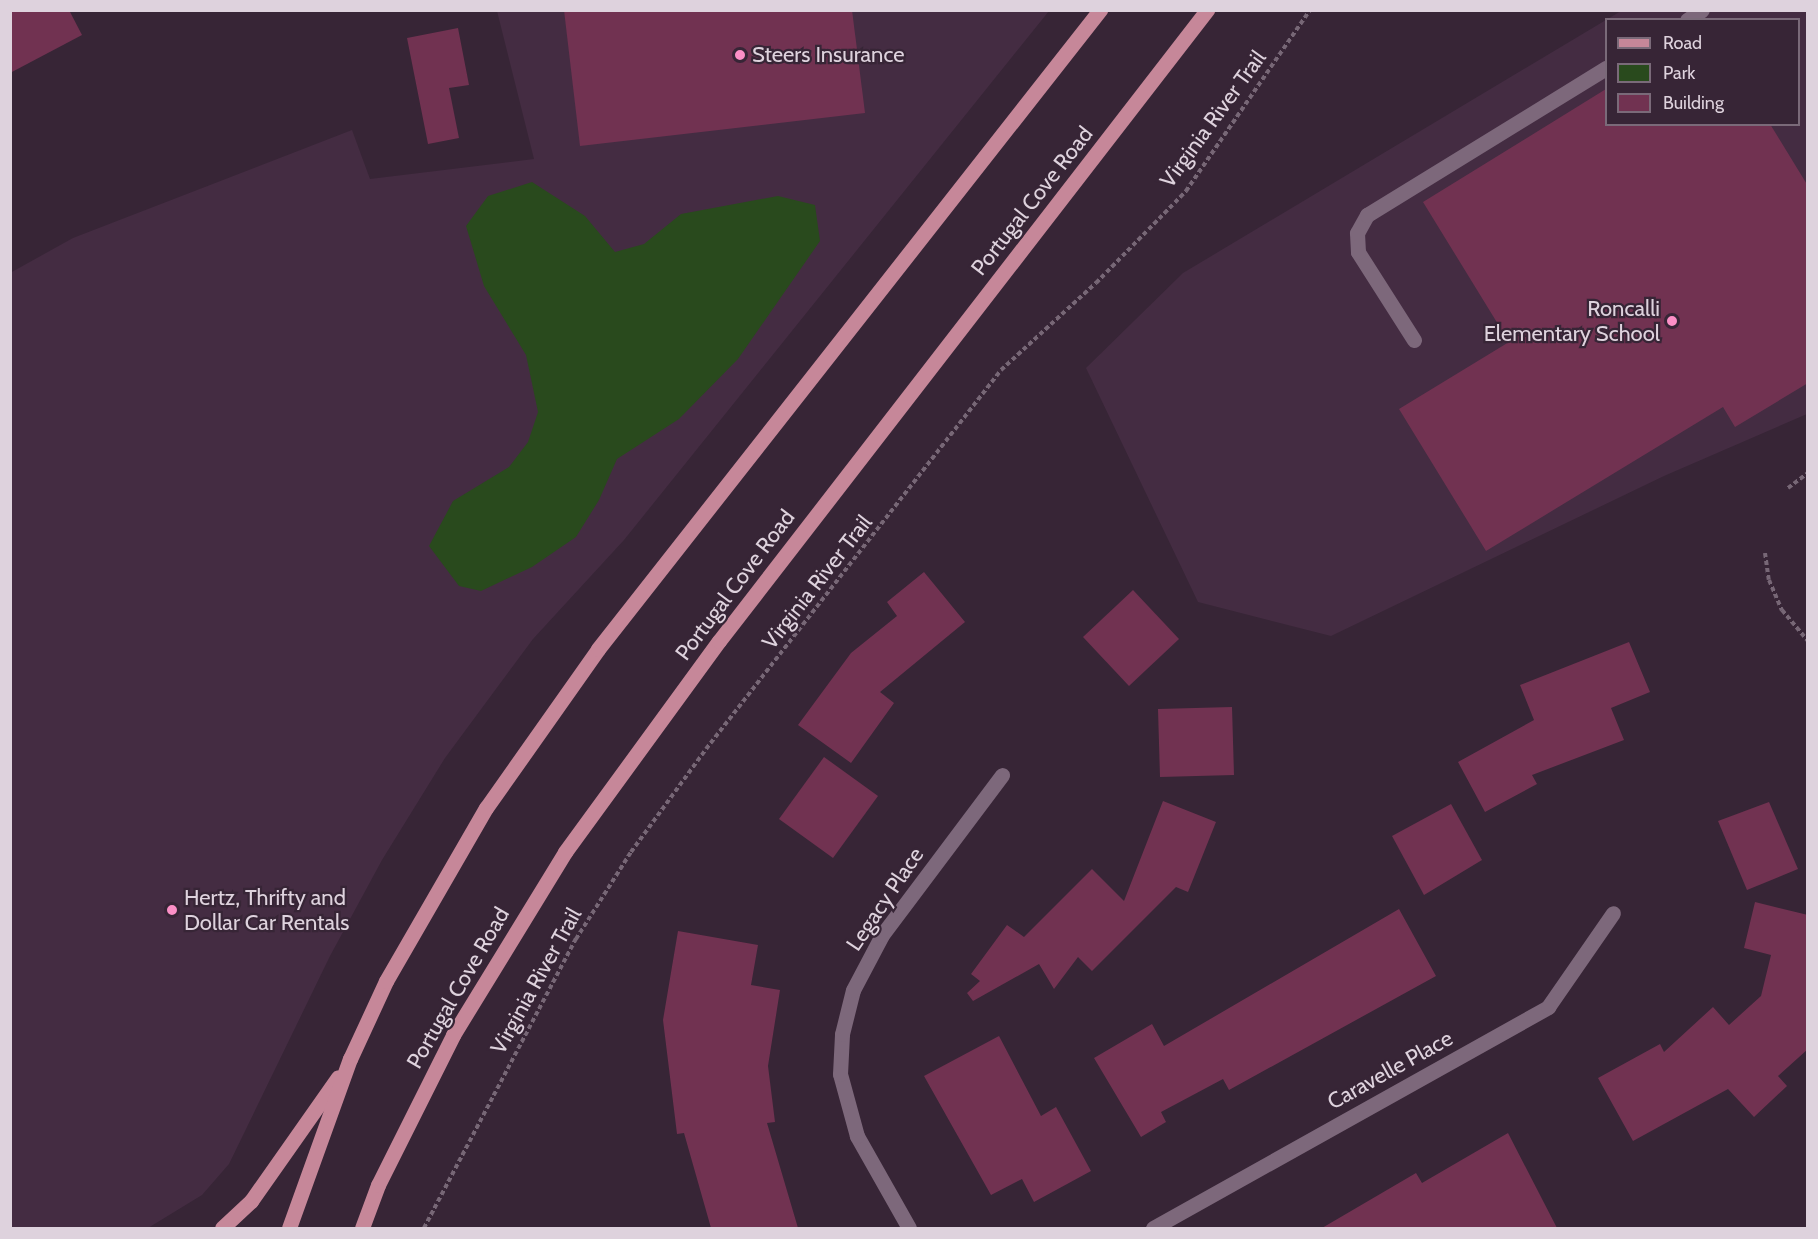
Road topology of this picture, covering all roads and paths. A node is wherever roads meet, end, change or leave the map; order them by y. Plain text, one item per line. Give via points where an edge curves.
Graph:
1 (1101, 10) edge
2 (1207, 10) edge
3 (1310, 10) edge
4 (1605, 69) edge
5 (1414, 340) dead end
6 (1808, 472) edge
7 (1788, 488) dead end
8 (1765, 553) dead end
9 (1808, 632) edge
10 (1802, 636) junction
11 (1808, 641) edge
12 (1002, 775) dead end
13 (1613, 913) dead end
14 (350, 1059) junction
15 (378, 1185) junction
16 (222, 1228) edge
17 (289, 1228) edge
18 (362, 1228) edge
19 (373, 1228) edge
20 (424, 1228) edge
21 (909, 1228) edge
22 (1154, 1228) edge

1 - 14 main road via 541,727 486,808 386,981
2 - 15 main road, Portugal Cove Road via 719,641 565,852 453,1035
3 - 20 path, Virginia River Trail via 1186,191 1096,283 1001,370 699,758 631,852 576,939
4 - 5 street via 1367,215 1357,233 1358,252
6 - 7 path
8 - 10 path via 1769,580 1782,610
9 - 10 path
10 - 11 path
12 - 21 street, Legacy Place via 882,935 853,990 842,1034 840,1074 857,1136
13 - 22 street, Caravelle Place via 1548,1007
14 - 16 main road via 251,1201
14 - 17 main road
15 - 18 main road, Portugal Cove Road
15 - 19 main road

